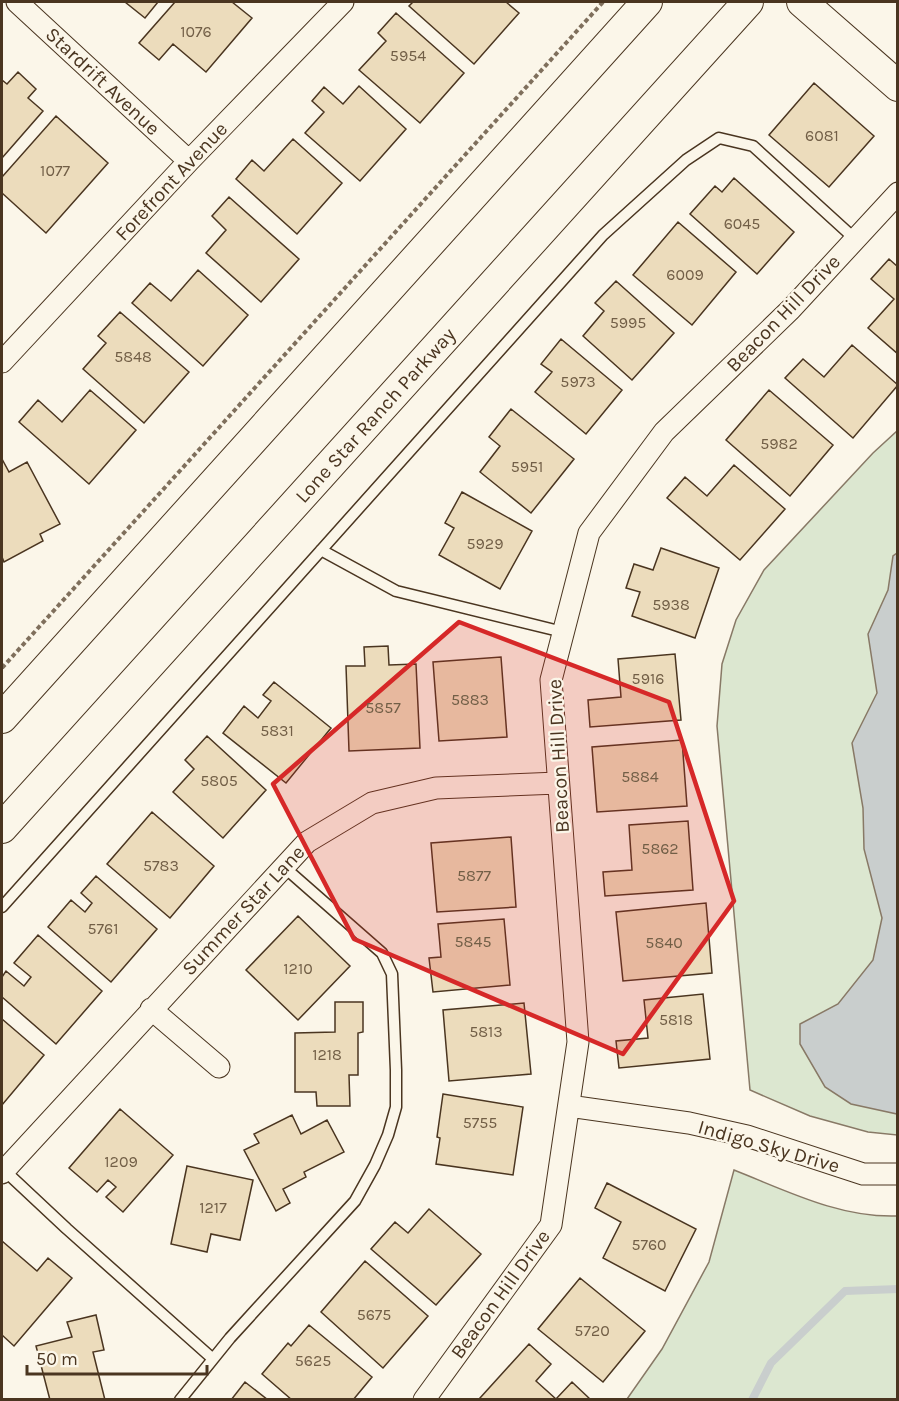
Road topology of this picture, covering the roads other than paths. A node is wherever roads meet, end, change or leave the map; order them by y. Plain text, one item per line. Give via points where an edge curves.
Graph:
1 (17, 2) edge
2 (343, 2) edge
3 (647, 2) edge
4 (748, 2) edge
5 (802, 2) edge
6 (897, 86) edge
7 (189, 161) junction
8 (897, 193) edge
9 (855, 239) junction
10 (2, 362) edge
11 (321, 550) junction
12 (563, 632) junction
13 (2, 718) edge
14 (558, 783) junction
15 (2, 828) edge
16 (284, 867) junction
17 (2, 907) edge
18 (151, 1009) junction
19 (219, 1067) dead end
20 (569, 1106) junction
21 (3, 1172) edge
22 (897, 1174) edge
23 (213, 1359) junction
24 (180, 1400) edge
25 (424, 1400) edge

1 - 7 street, Stardrift Avenue
2 - 7 street, Forefront Avenue
3 - 13 main road
4 - 15 main road, Lone Star Ranch Parkway
5 - 6 main road
7 - 10 street, Forefront Avenue
8 - 9 street, Beacon Hill Drive
9 - 11 lane via 753,146 719,138 686,160 603,235
9 - 12 street, Beacon Hill Drive via 792,309 664,432 589,533
11 - 12 lane via 396,591
11 - 17 lane
12 - 14 street, Beacon Hill Drive via 551,680
14 - 16 street, Summer Star Lane via 436,788 372,803 307,842
14 - 20 street, Beacon Hill Drive via 578,1042
16 - 18 street, Summer Star Lane
16 - 23 lane via 382,952 392,974 396,1107 375,1165 355,1201
18 - 19 street
18 - 21 street, Summer Star Lane
20 - 22 street, Indigo Sky Drive via 689,1123 747,1136 863,1174
20 - 25 street, Beacon Hill Drive via 551,1225
21 - 23 lane
23 - 24 lane

